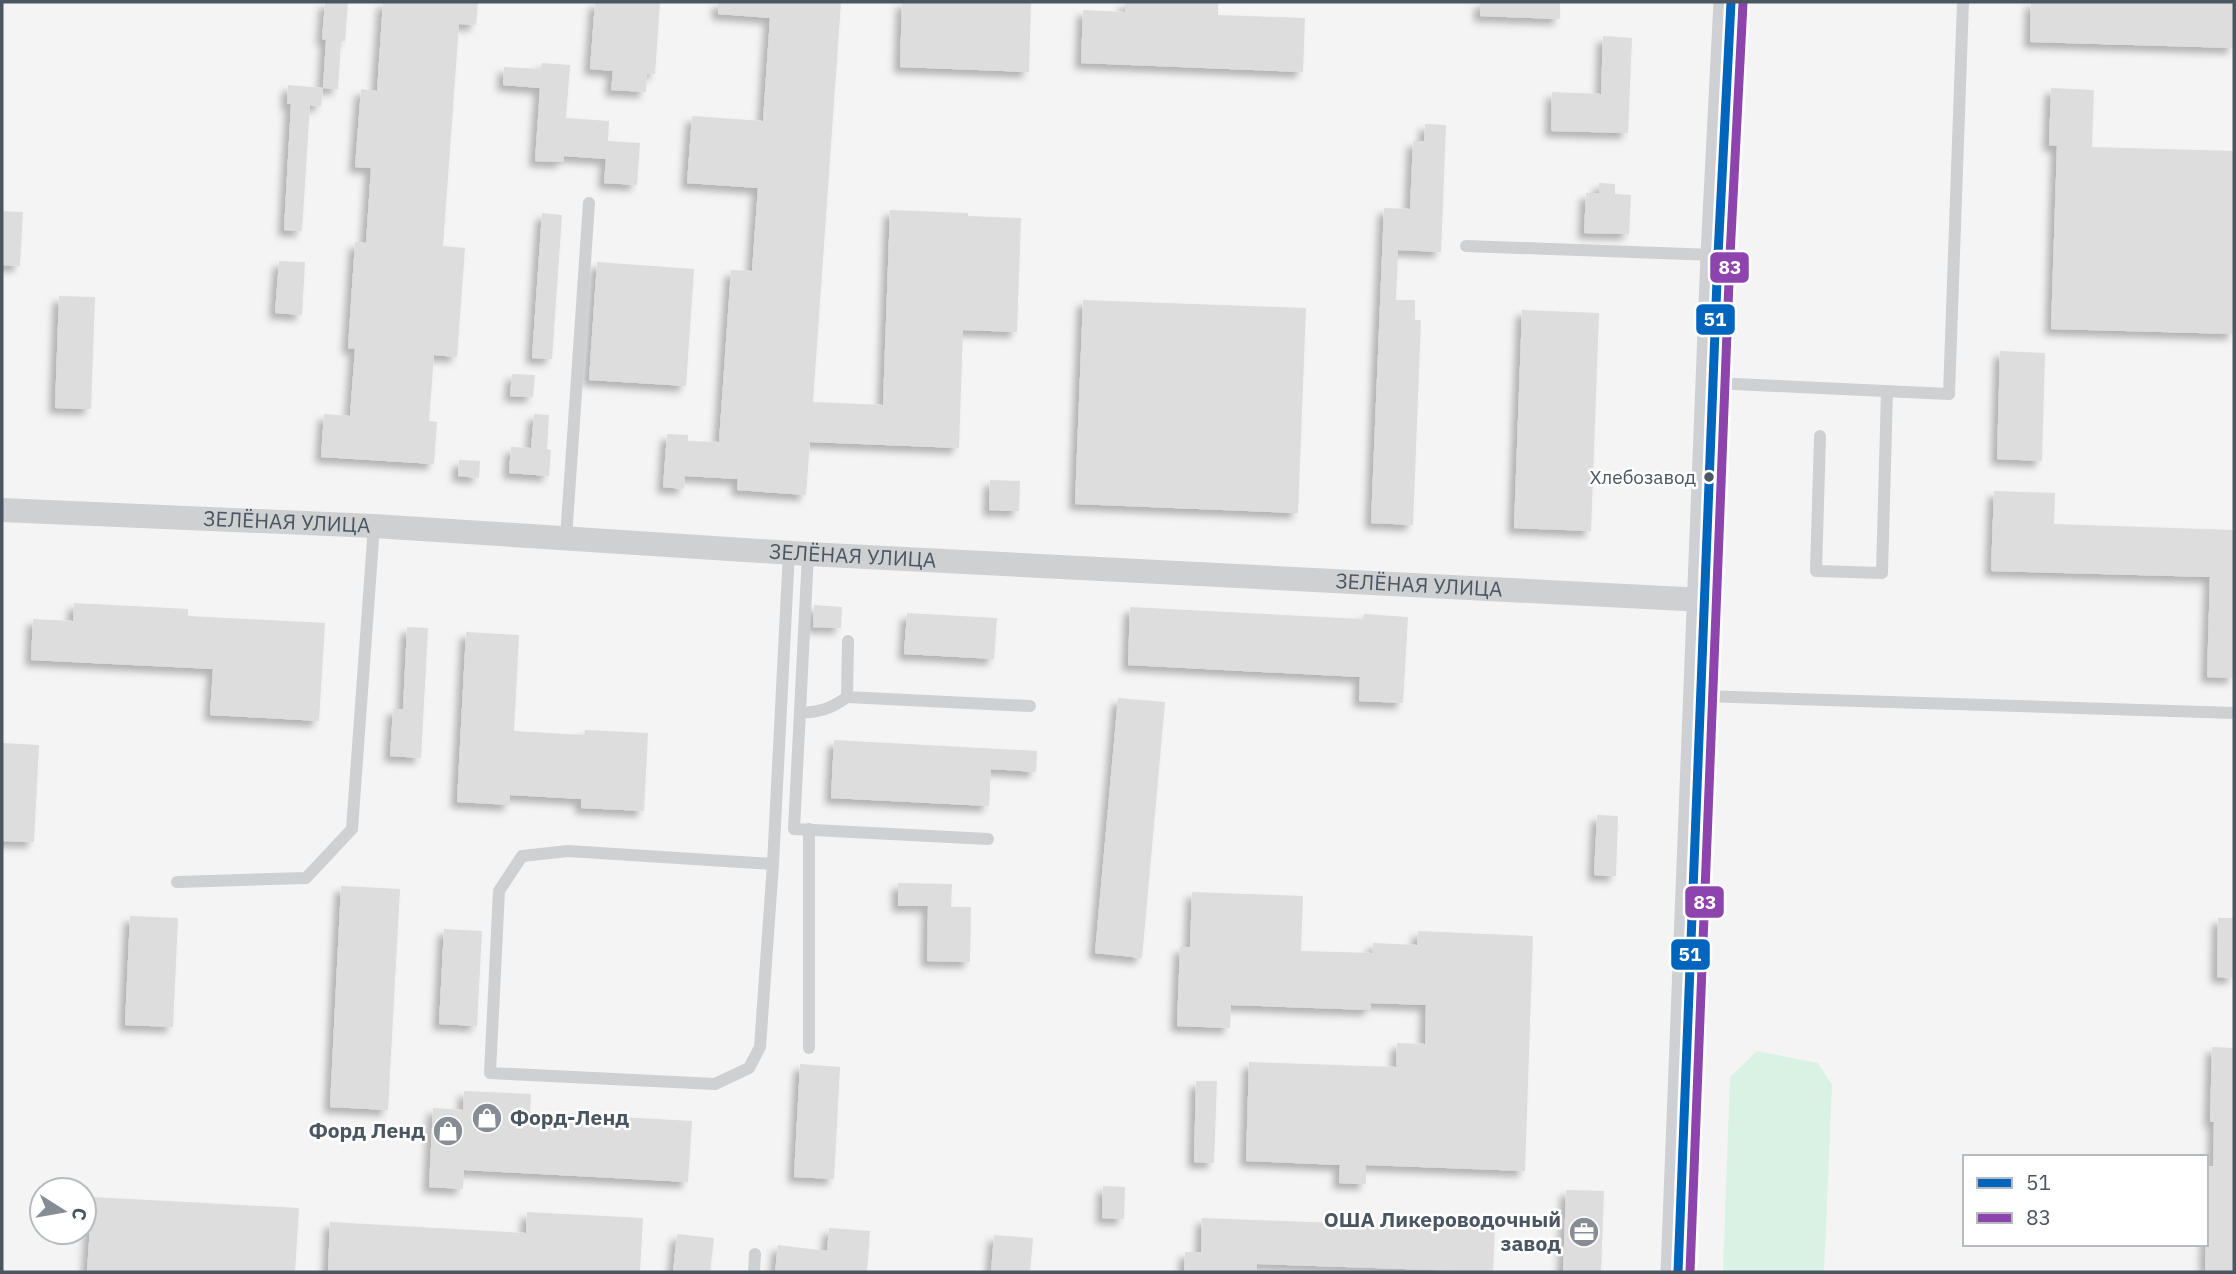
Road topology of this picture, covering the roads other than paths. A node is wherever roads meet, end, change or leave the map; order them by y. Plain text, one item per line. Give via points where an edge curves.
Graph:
1 (1731, 2) edge
2 (1963, 2) edge
3 (589, 203) dead end
4 (1466, 246) dead end
5 (1718, 255) junction
6 (1713, 383) junction
7 (1887, 391) junction
8 (1820, 436) dead end
9 (2, 510) edge
10 (374, 526) junction
11 (566, 538) junction
12 (798, 553) junction
13 (1704, 600) junction
14 (848, 642) dead end
15 (1700, 696) junction
16 (847, 697) junction
17 (1030, 706) dead end
18 (800, 713) junction
19 (2234, 713) edge
20 (809, 829) junction
21 (988, 839) dead end
22 (773, 864) junction
23 (177, 882) dead end
24 (809, 1048) dead end
25 (755, 1254) dead end
26 (754, 1272) edge
27 (1678, 1272) edge

1 - 5 main road
2 - 7 lane via 1949,394
3 - 11 lane
4 - 5 lane
5 - 6 main road
6 - 7 lane
6 - 13 main road
7 - 8 lane via 1882,573 1816,571
9 - 10 street, ЗЕЛЁНАЯ УЛИЦА
10 - 11 street, ЗЕЛЁНАЯ УЛИЦА
10 - 23 lane via 352,829 306,878
11 - 12 street, ЗЕЛЁНАЯ УЛИЦА
12 - 13 street, ЗЕЛЁНАЯ УЛИЦА
12 - 18 lane
12 - 22 lane
13 - 15 main road
14 - 16 lane
15 - 19 lane
15 - 27 main road
16 - 17 lane
16 - 18 lane via 819,712
18 - 20 lane via 794,829
20 - 21 lane
20 - 24 lane
22 - 22 lane via 568,850 522,856 499,891 490,1073 715,1084 749,1068 760,1047
25 - 26 lane

